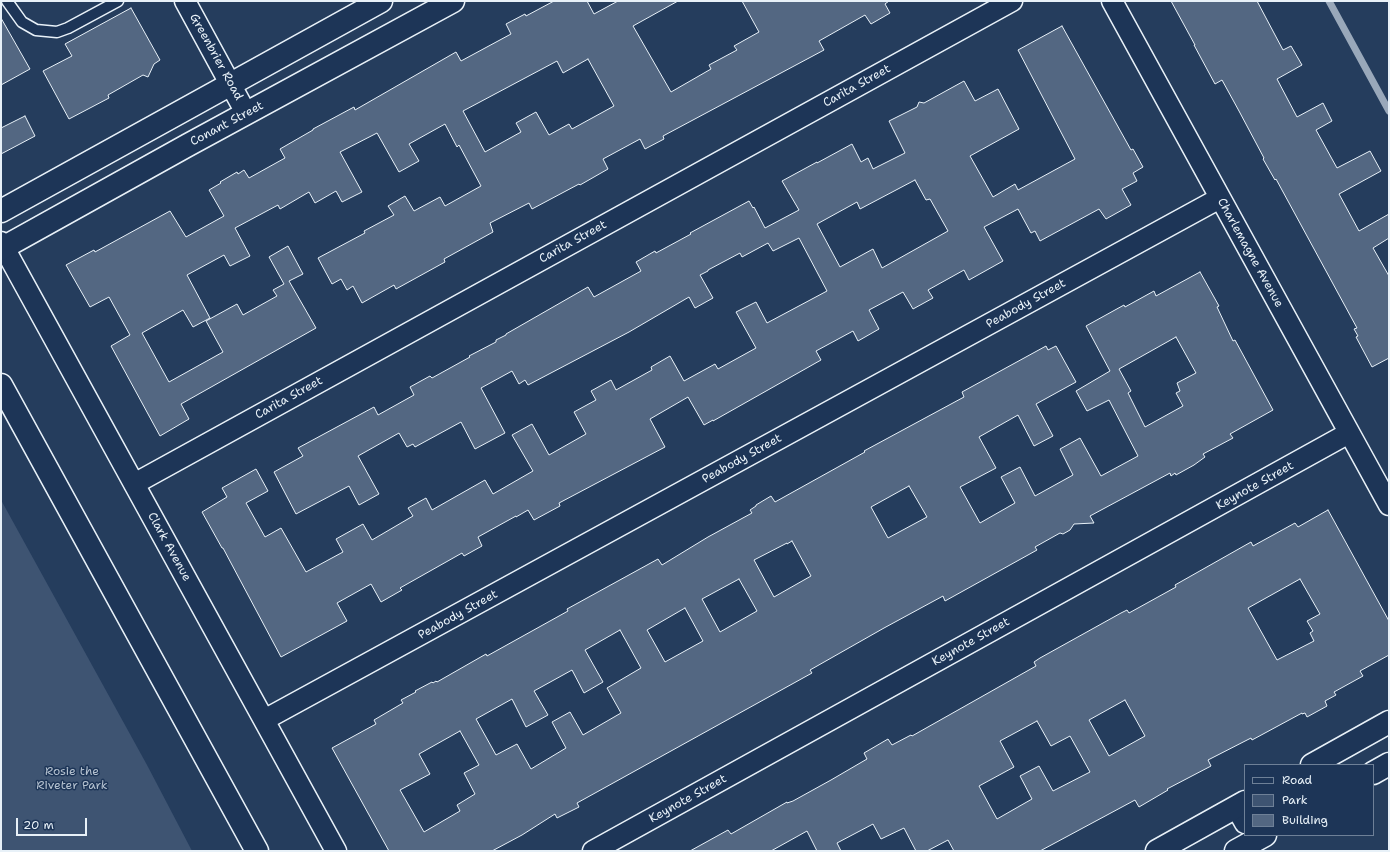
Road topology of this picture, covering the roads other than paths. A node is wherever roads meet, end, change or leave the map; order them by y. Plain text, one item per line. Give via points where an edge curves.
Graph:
1 (7, 1) edge
2 (118, 1) edge
3 (185, 1) edge
4 (381, 1) edge
5 (453, 1) edge
6 (1012, 1) edge
7 (1112, 1) edge
8 (230, 84) junction
9 (246, 114) junction
10 (1220, 198) junction
11 (1, 211) edge
12 (2, 246) edge
13 (1, 385) edge
14 (1349, 434) junction
15 (134, 484) junction
16 (1389, 505) edge
17 (264, 720) junction
18 (1389, 722) edge
19 (1314, 764) edge
20 (1389, 764) edge
21 (1374, 772) edge
22 (1244, 830) edge
23 (1246, 836) edge
24 (257, 851) edge
25 (336, 851) edge
26 (594, 851) edge
27 (1157, 851) edge
28 (1236, 851) edge

1 - 2 lane via 22,22 36,30 56,32
3 - 8 street, Greenbrier Road
4 - 8 street
5 - 9 street, Conant Street
6 - 15 street, Carita Street
7 - 10 street, Charlemagne Avenue
8 - 9 street, Greenbrier Road
8 - 11 street
9 - 12 street, Conant Street
10 - 14 street, Charlemagne Avenue
10 - 17 street, Peabody Street
12 - 15 street, Clark Avenue
13 - 24 street
14 - 16 street, Charlemagne Avenue
14 - 26 street, Keynote Street
15 - 17 street, Clark Avenue
17 - 25 street, Clark Avenue
18 - 19 street
20 - 21 street
22 - 27 street
23 - 28 street

